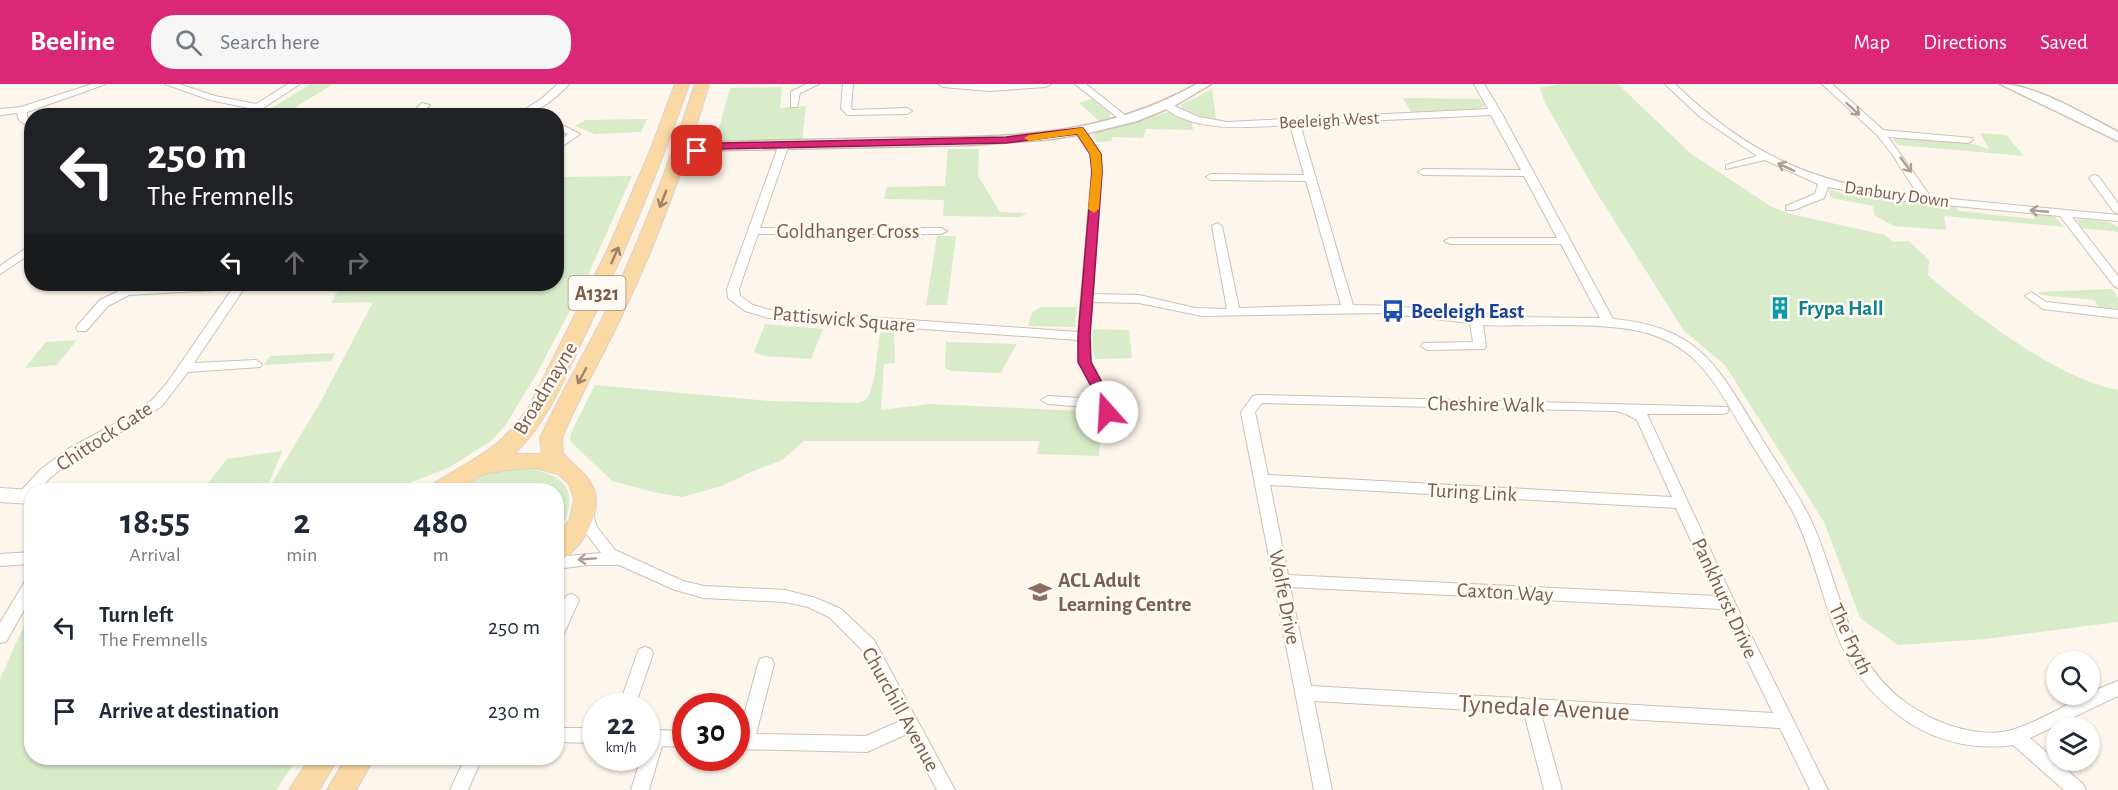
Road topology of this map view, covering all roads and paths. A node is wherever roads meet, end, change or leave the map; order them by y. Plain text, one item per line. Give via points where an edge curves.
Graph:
1 (101, 84) edge
2 (295, 84) edge
3 (564, 84) edge
4 (681, 84) edge
5 (702, 84) edge
6 (814, 84) edge
7 (848, 84) edge
8 (943, 84) edge
9 (1046, 84) edge
10 (1080, 84) edge
11 (1205, 84) edge
12 (1479, 84) edge
13 (1670, 84) edge
14 (1827, 84) edge
15 (2006, 84) edge
16 (178, 85) edge
17 (425, 105) dead end
18 (794, 105) dead end
19 (1167, 106) junction
20 (258, 107) joint
21 (28, 108) edge
22 (421, 108) edge
23 (536, 108) edge
24 (22, 110) joint
25 (907, 111) dead end
26 (0, 112) edge
27 (1496, 112) junction
28 (692, 117) junction
29 (24, 120) edge
30 (1126, 120) junction
31 (1294, 122) junction
32 (564, 129) edge
33 (1080, 130) junction
34 (1880, 133) junction
35 (2118, 137) edge
36 (1968, 140) dead end
37 (564, 142) edge
38 (784, 144) junction
39 (722, 146) junction
40 (1766, 157) junction
41 (1730, 167) dead end
42 (1422, 172) dead end
43 (673, 173) junction
44 (1529, 173) junction
45 (1211, 177) dead end
46 (1311, 178) junction
47 (2094, 178) dead end
48 (1824, 182) junction
49 (1927, 200) junction
50 (1790, 208) dead end
51 (2118, 210) edge
52 (2063, 213) junction
53 (2118, 218) edge
54 (1217, 226) dead end
55 (754, 231) junction
56 (941, 231) dead end
57 (1450, 241) dead end
58 (1564, 241) junction
59 (24, 253) edge
60 (0, 271) edge
61 (2118, 284) edge
62 (141, 291) edge
63 (235, 291) edge
64 (2031, 296) dead end
65 (1088, 298) junction
66 (1348, 309) junction
67 (1233, 311) junction
68 (2118, 314) edge
69 (1476, 320) junction
70 (1608, 323) junction
71 (82, 328) dead end
72 (1084, 336) junction
73 (1427, 346) dead end
74 (256, 364) dead end
75 (184, 368) junction
76 (1048, 400) dead end
77 (1255, 407) joint
78 (1630, 410) junction
79 (1722, 410) dead end
80 (564, 468) junction
81 (464, 476) junction
82 (1263, 480) junction
83 (38, 483) edge
84 (449, 483) edge
85 (452, 483) edge
86 (0, 495) edge
87 (24, 496) edge
88 (1680, 503) junction
89 (585, 504) junction
90 (564, 545) edge
91 (24, 558) edge
92 (618, 559) junction
93 (0, 560) edge
94 (564, 562) edge
95 (1282, 581) junction
96 (24, 596) edge
97 (571, 600) dead end
98 (1727, 603) junction
99 (564, 615) edge
100 (0, 636) edge
101 (645, 654) dead end
102 (765, 664) dead end
103 (2118, 688) edge
104 (632, 693) edge
105 (1303, 693) junction
106 (1531, 707) junction
107 (750, 712) edge
108 (1784, 721) junction
109 (910, 724) junction
110 (564, 735) edge
111 (582, 736) edge
112 (2016, 737) junction
113 (750, 741) edge
114 (320, 765) edge
115 (357, 765) edge
116 (470, 765) edge
117 (644, 771) edge
118 (303, 790) edge
119 (341, 790) edge
120 (459, 790) edge
121 (640, 790) edge
122 (946, 790) edge
123 (1323, 790) edge
124 (1553, 790) edge
125 (1820, 790) edge
126 (2077, 790) edge

1 - 21 street
2 - 20 street
3 - 23 street
81 -> 4 main road, Broadmayne / A1321 via 498,455 518,436 552,381 629,224
5 - 28 main road, Broadmayne / A1321
6 - 18 street via 796,92
7 - 25 street via 846,108 850,113
8 - 9 street via 989,88
10 - 30 street
11 - 19 street
12 - 27 street
13 - 40 street, Danbury Down via 1702,113
14 -> 34 street
15 - 35 street
16 - 20 street via 213,98
17 - 22 street
19 - 30 street
19 - 31 street, Beeleigh West via 1196,119 1227,125
24 - 26 street
24 - 29 street
27 - 31 street, Beeleigh West
27 - 44 street
28 - 39 street via 692,135 696,139
28 - 43 main road, Broadmayne / A1321
30 - 33 street
31 - 46 street
32 - 37 street via 575,134
33 - 38 street via 1006,140
33 - 65 street via 1096,154 1097,164
34 - 36 street
34 -> 49 street
38 - 39 street
38 - 55 street, Pattiswick Square
39 - 43 street via 690,155
40 - 41 street
48 -> 40 street, Danbury Down
42 - 44 street
43 -> 80 main road, Broadmayne / A1321 via 615,311 551,438 551,452
44 - 58 street
45 - 46 street
46 - 66 street
47 - 51 street
48 - 49 street, Danbury Down via 1866,193
48 - 50 street via 1820,196
52 -> 49 street, Danbury Down
52 - 53 street, Danbury Down
52 - 61 street
54 - 67 street
55 - 56 street, Goldhanger Cross
55 - 72 street, Pattiswick Square via 732,294 743,306 760,312
57 - 58 street
58 - 70 street
59 - 60 street
62 - 71 street via 127,292 104,303
63 - 75 street, Chittock Gate
64 - 68 street via 2043,305
65 - 67 street via 1131,298 1190,311
65 - 72 street
66 - 67 street
66 - 69 street via 1386,309
69 - 70 street
69 - 73 street via 1479,346
70 - 112 street, The Fryth via 1662,335 1695,351 1716,375 1786,485 1808,529 1848,643 1870,681 1897,706 1931,727 1968,739
72 - 76 street via 1084,362 1107,408
74 - 75 street
75 - 83 street, Chittock Gate via 157,403 72,452
77 - 78 street, Cheshire Walk via 1258,399
77 - 82 street, Wolfe Drive via 1248,412
78 - 79 street, Cheshire Walk
78 - 88 street, Pankhurst Drive via 1642,417
80 - 81 main road, Broadmayne / A1321 via 546,461 524,460 497,464
80 - 89 main road, Broadmayne / A1321 via 576,477
81 - 84 main road
81 - 85 main road, Broadmayne / A1321
82 - 88 street, Turing Link
82 - 95 street, Wolfe Drive
86 - 87 main road
88 - 98 street, Pankhurst Drive
89 - 90 main road via 574,534
89 - 92 street, Churchill Avenue via 590,529
91 - 93 street
92 -> 94 street, Churchill Avenue
92 - 109 street, Churchill Avenue via 693,590 785,596 829,609 868,645
95 - 98 street, Caxton Way
95 - 105 street, Wolfe Drive
96 - 100 street
97 - 99 street
98 - 108 street, Pankhurst Drive
101 - 104 street
102 - 107 street
103 - 112 street, The Fryth
105 - 106 street, Tynedale Avenue
105 - 123 street, Wolfe Drive
106 - 108 street, Tynedale Avenue
106 - 124 street
108 - 125 street, Pankhurst Drive
109 - 113 street via 867,744
109 - 122 street, Churchill Avenue
110 - 111 street
112 - 126 street
114 - 118 main road
115 - 119 main road
116 - 120 street
117 - 121 street

